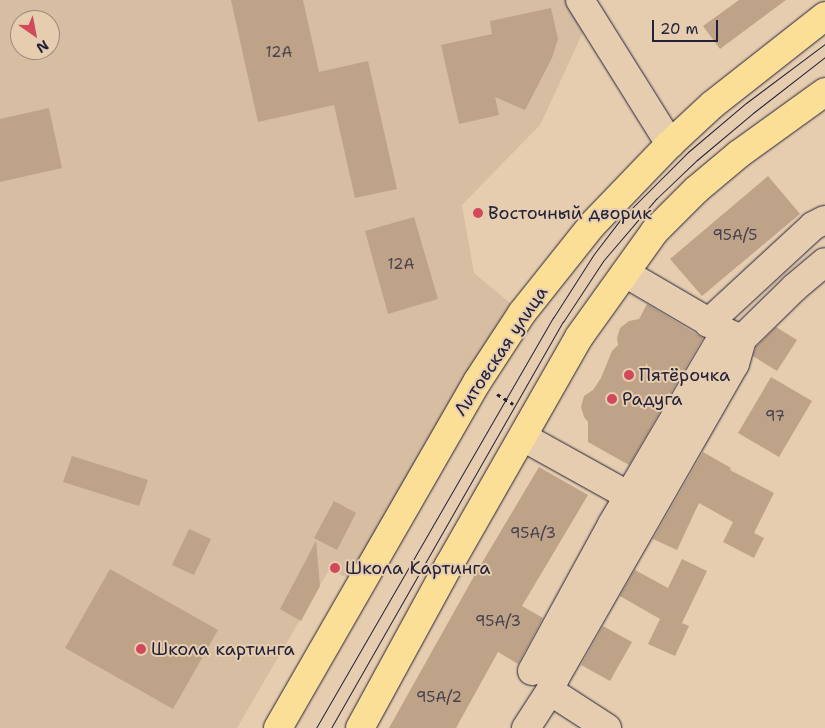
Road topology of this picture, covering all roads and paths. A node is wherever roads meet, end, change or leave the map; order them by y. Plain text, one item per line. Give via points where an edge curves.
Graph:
1 (580, 0) edge
2 (825, 16) edge
3 (825, 92) edge
4 (670, 144) junction
5 (825, 220) edge
6 (825, 262) edge
7 (625, 273) junction
8 (725, 331) junction
9 (477, 382) junction
10 (528, 427) junction
11 (629, 496) junction
12 (532, 671) dead end
13 (550, 690) junction
14 (278, 728) edge
15 (360, 728) edge
16 (526, 728) edge
17 (607, 728) edge

1 - 4 lane
2 - 4 main road, Литовская улица via 712,105
3 - 7 main road via 739,154 696,190 655,231
4 - 9 main road, Литовская улица via 592,225 522,314
5 - 8 lane via 813,226
6 - 8 lane via 794,288
7 - 8 lane
7 - 10 main road via 579,337
8 - 11 lane
8 - 13 lane via 736,364
9 - 10 path
9 - 14 main road, Литовская улица
10 - 11 lane
10 - 15 main road
11 - 12 lane
13 - 16 lane
13 - 17 lane

